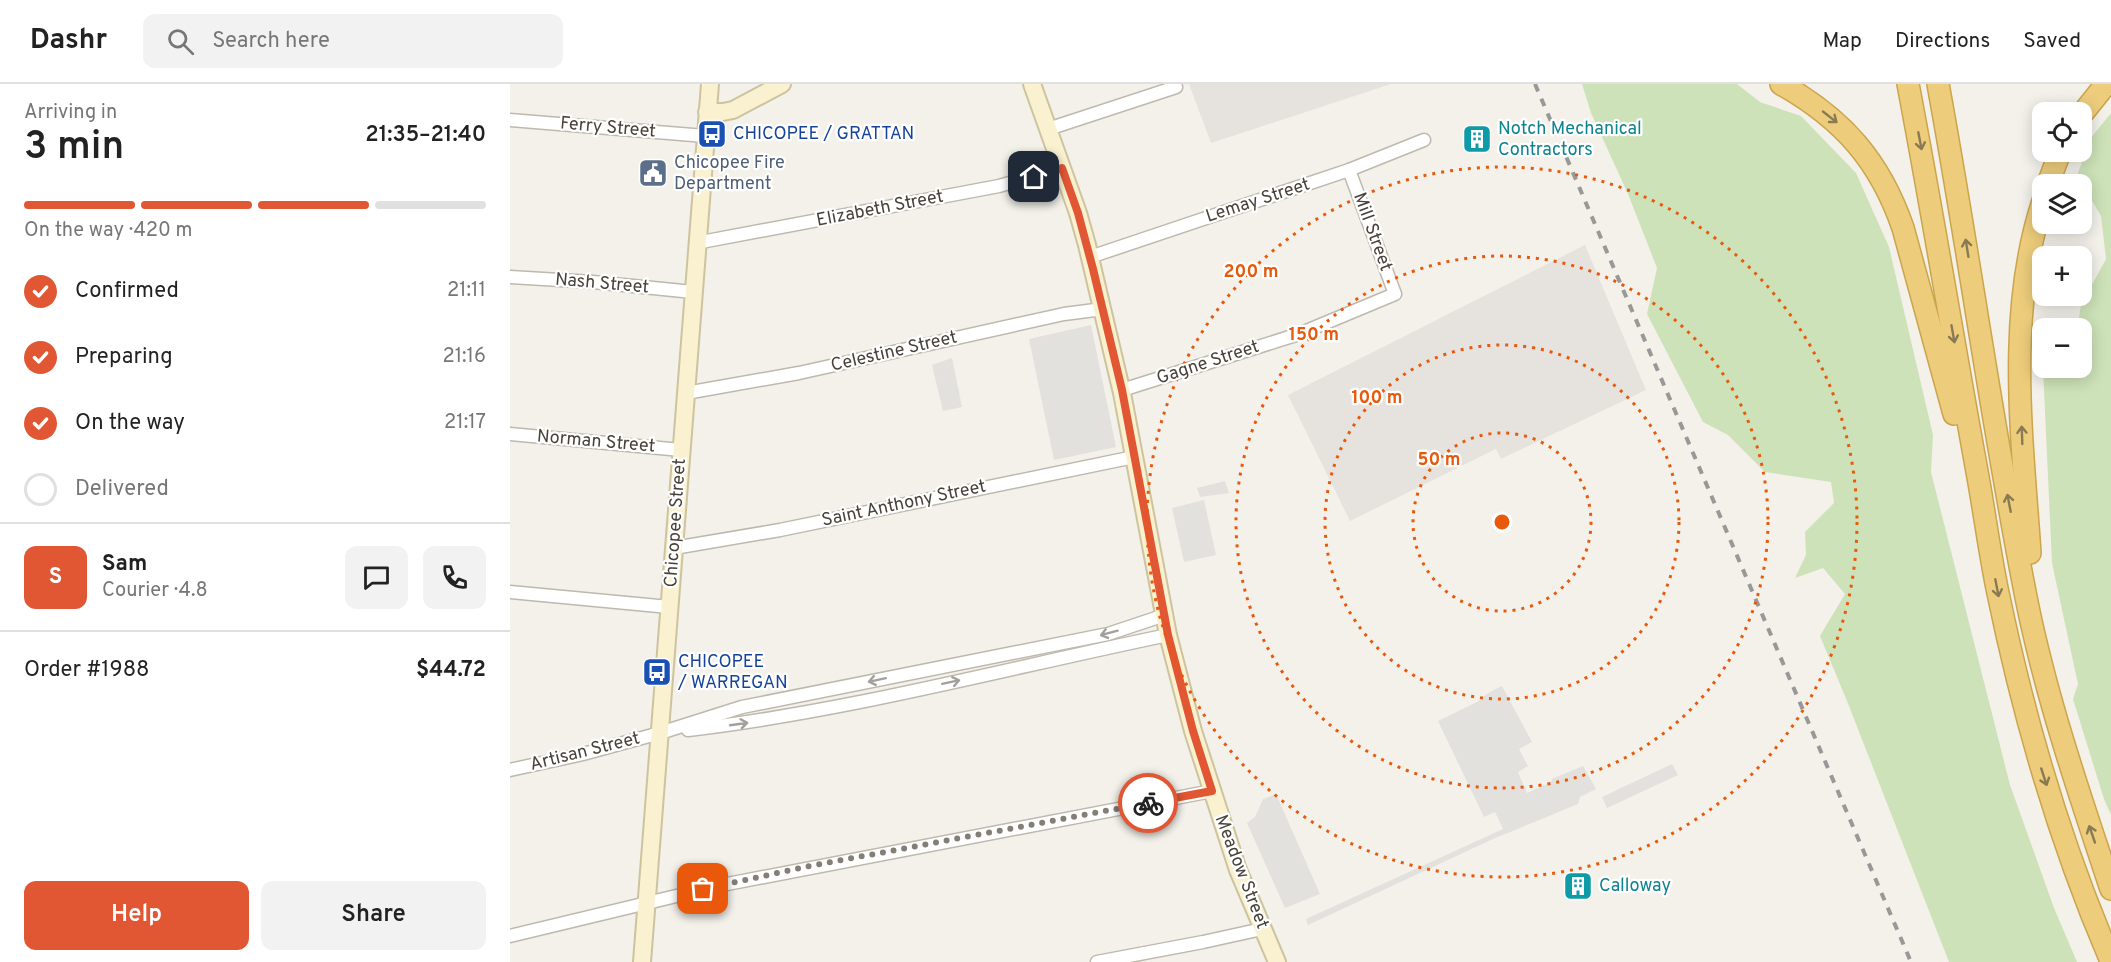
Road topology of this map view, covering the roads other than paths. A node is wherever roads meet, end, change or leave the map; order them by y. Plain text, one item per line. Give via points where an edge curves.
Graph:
1 (710, 84) edge
2 (782, 84) edge
3 (1032, 84) edge
4 (1781, 84) edge
5 (1908, 84) edge
6 (1938, 84) edge
7 (2106, 84) edge
8 (1176, 85) edge
9 (2092, 102) edge
10 (708, 112) junction
11 (510, 120) edge
12 (1048, 129) junction
13 (705, 136) junction
14 (1424, 140) dead end
15 (1062, 168) junction
16 (1349, 170) junction
17 (2033, 234) edge
18 (696, 243) junction
19 (1090, 257) junction
20 (510, 277) edge
21 (693, 292) junction
22 (1395, 294) joint
23 (1103, 309) junction
24 (1122, 390) junction
25 (686, 393) junction
26 (510, 434) edge
27 (681, 450) junction
28 (1134, 457) junction
29 (1988, 544) junction
30 (674, 548) junction
31 (510, 592) edge
32 (669, 607) junction
33 (1164, 615) junction
34 (1168, 635) junction
35 (2036, 640) junction
36 (1021, 652) junction
37 (1024, 668) junction
38 (911, 673) junction
39 (915, 690) junction
40 (794, 697) junction
41 (796, 713) junction
42 (660, 733) junction
43 (510, 770) edge
44 (1212, 791) junction
45 (2111, 889) edge
46 (648, 903) junction
47 (1262, 929) junction
48 (510, 936) edge
49 (2111, 961) edge
50 (642, 962) edge
51 (1096, 962) edge
52 (1277, 962) edge

1 - 10 main road, Chicopee Street
2 - 10 main road via 733,110
3 - 12 main road, Meadow Street
4 -> 29 highway via 1837,122 1881,178 1894,202
5 -> 29 highway
35 -> 6 highway via 1992,413
7 - 9 highway
8 - 12 street
10 - 13 main road, Chicopee Street
11 - 13 street, Ferry Street
12 - 15 main road, Meadow Street
13 - 18 main road, Chicopee Street
14 - 16 street, Lemay Street
15 - 18 street, Elizabeth Street via 999,186
15 - 19 main road, Meadow Street
16 - 19 street, Lemay Street
16 - 22 street, Mill Street
35 -> 17 highway via 2019,364 2023,296
18 - 21 main road, Chicopee Street
19 - 23 main road, Meadow Street
20 - 21 street, Nash Street
21 - 25 main road, Chicopee Street
22 - 24 street, Gagne Street via 1299,334
23 - 24 main road, Meadow Street
23 - 25 street, Celestine Street
24 - 28 main road, Meadow Street
25 - 27 main road, Chicopee Street
26 - 27 street, Norman Street
27 - 30 main road, Chicopee Street
28 - 30 street, Saint Anthony Street
28 - 33 main road, Meadow Street
29 -> 49 highway via 2034,745 2080,885
30 - 32 main road, Chicopee Street
31 - 32 street
32 - 42 main road, Chicopee Street
33 - 34 main road, Meadow Street
33 -> 36 street via 1108,634
34 - 37 street
34 - 44 main road, Meadow Street
45 -> 35 highway via 2076,786
36 - 37 street
36 - 38 street
39 -> 37 street
38 - 39 street
38 -> 40 street
39 - 41 street
40 - 41 street
40 - 42 street via 742,706
42 -> 41 street
42 - 43 street, Artisan Street
42 - 46 main road, Chicopee Street
44 - 46 street via 810,866
44 - 47 main road, Meadow Street
46 - 48 street
46 - 50 main road, Chicopee Street
47 - 51 street
47 - 52 main road, Meadow Street

